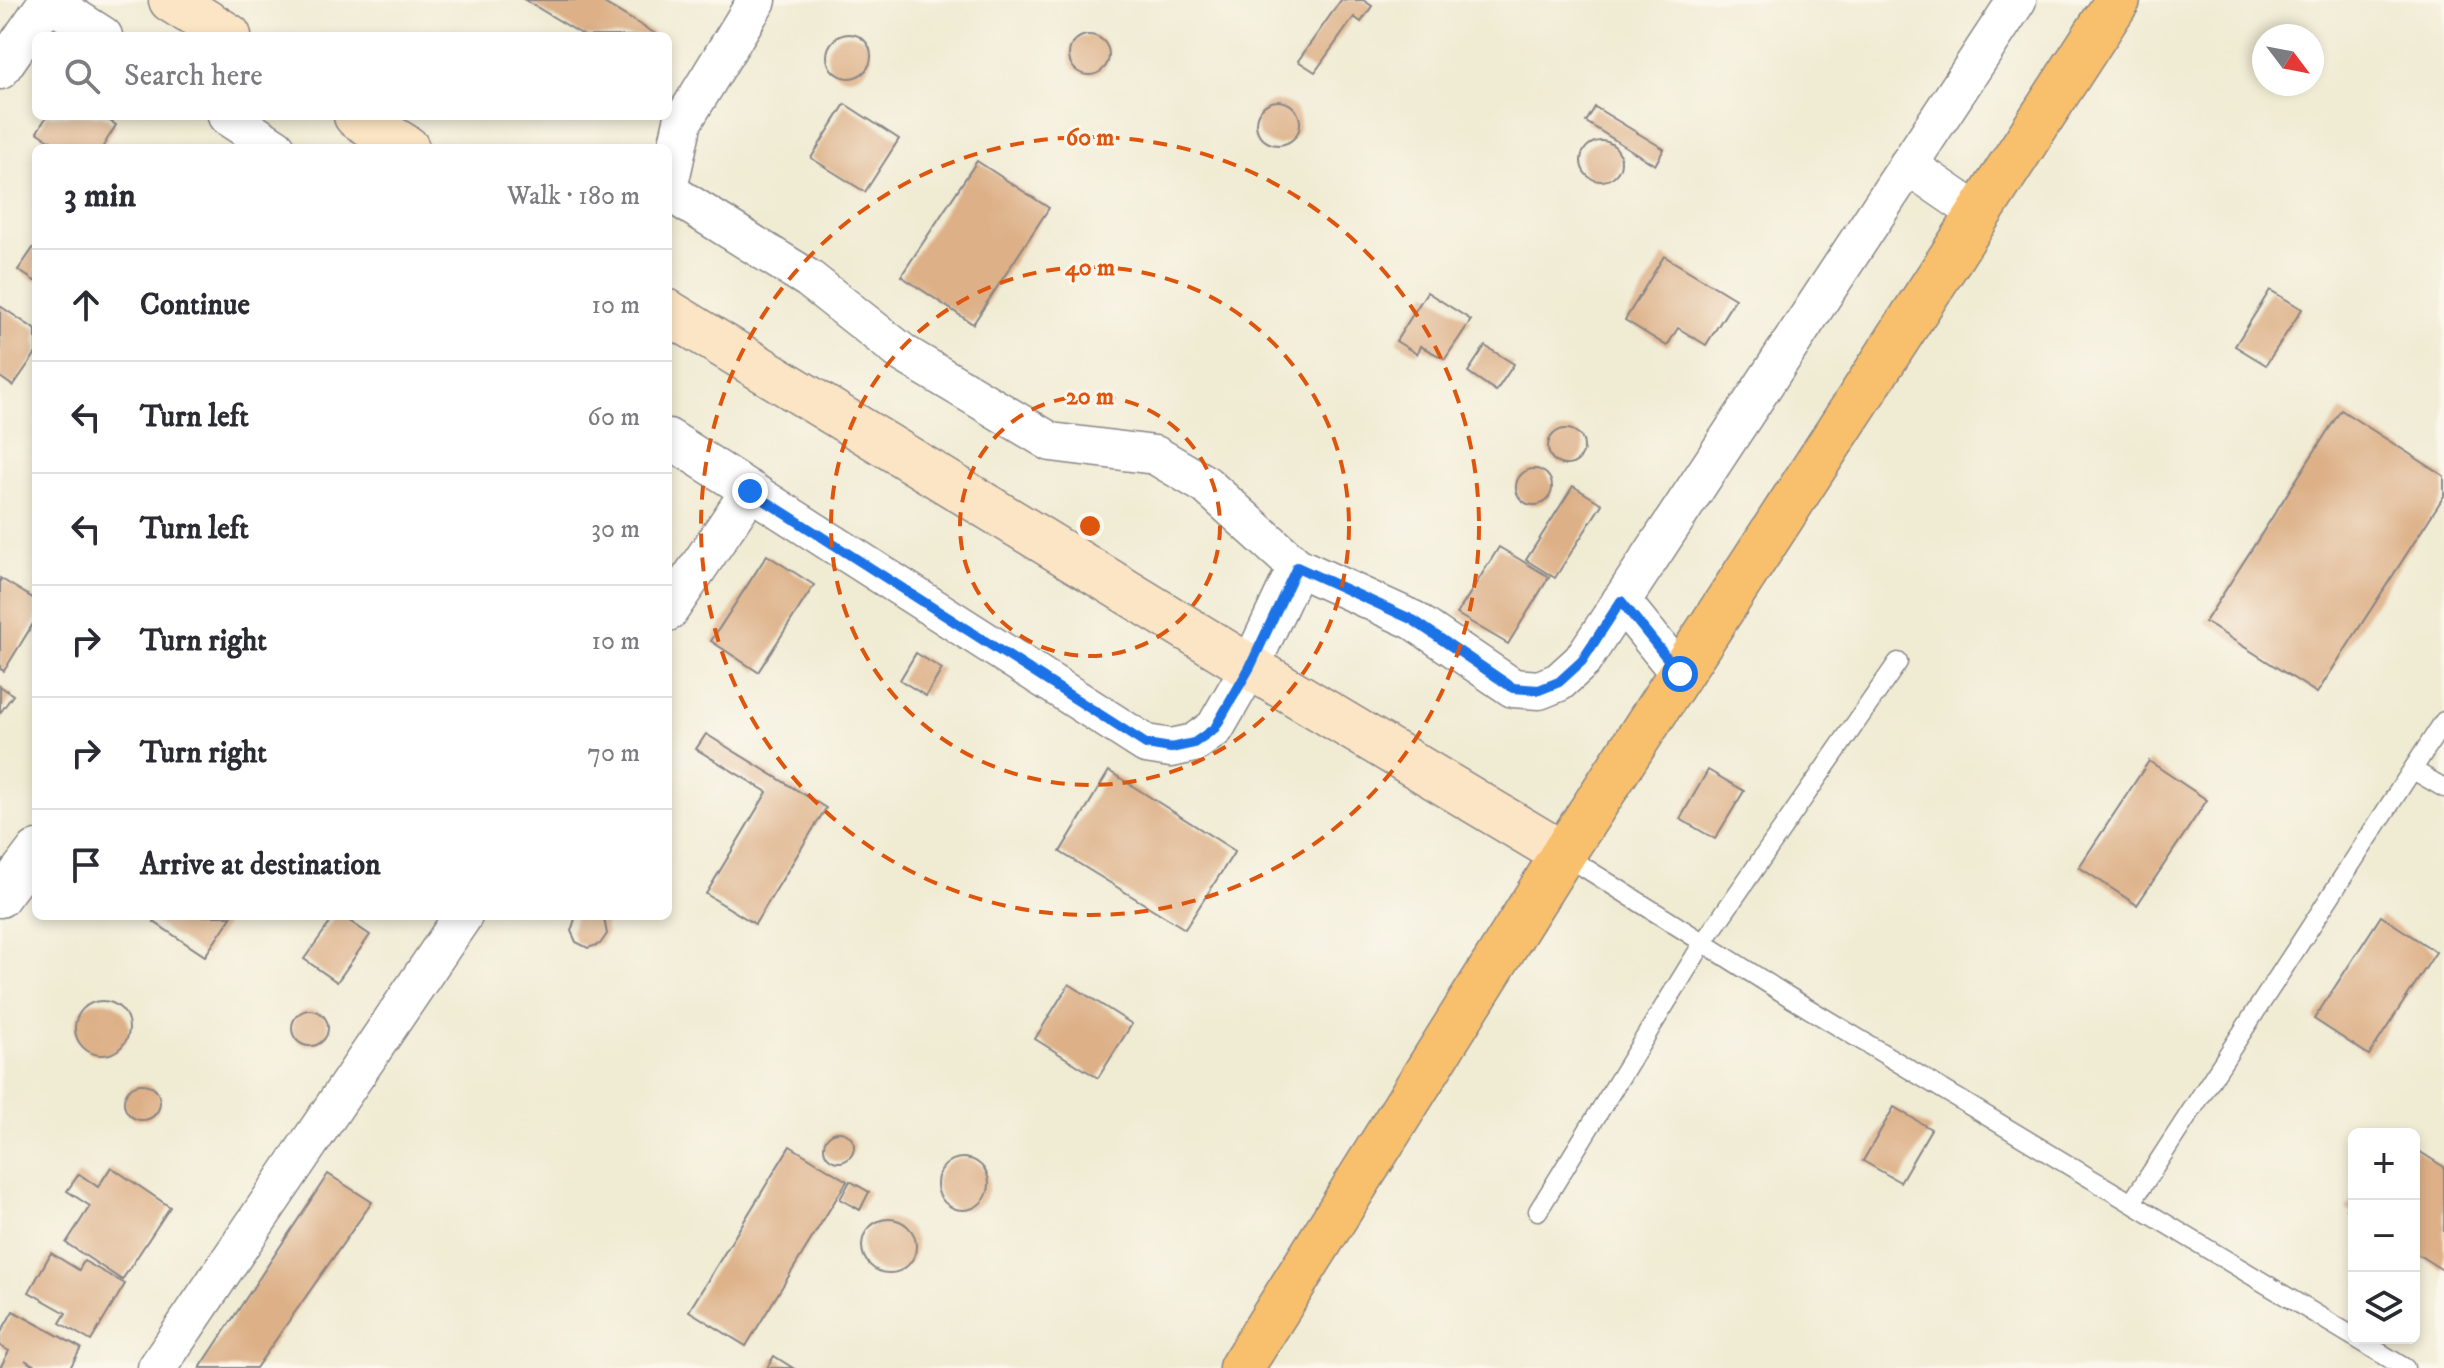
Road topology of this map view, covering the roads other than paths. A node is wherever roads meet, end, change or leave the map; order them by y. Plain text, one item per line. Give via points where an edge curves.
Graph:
1 (48, 0) edge
2 (171, 0) edge
3 (757, 0) edge
4 (2017, 0) edge
5 (2118, 0) edge
6 (97, 32) edge
7 (223, 32) edge
8 (0, 70) edge
9 (233, 120) edge
10 (270, 144) edge
11 (1908, 165) junction
12 (672, 172) edge
13 (672, 193) edge
14 (1979, 214) junction
15 (672, 314) edge
16 (672, 441) edge
17 (750, 491) junction
18 (1297, 567) junction
19 (1621, 601) junction
20 (672, 606) edge
21 (1898, 662) dead end
22 (1250, 667) junction
23 (1680, 674) junction
24 (2444, 721) edge
25 (2413, 770) junction
26 (2444, 788) edge
27 (1563, 854) junction
28 (32, 855) edge
29 (0, 898) edge
30 (460, 920) edge
31 (1703, 943) junction
32 (2132, 1202) junction
33 (1538, 1211) dead end
34 (2348, 1333) edge
35 (2366, 1344) edge
36 (157, 1368) edge
37 (1241, 1368) edge
38 (2405, 1368) edge

1 - 6 street
1 - 8 street
2 - 7 main road
3 - 12 street via 683,121
4 - 11 street
5 - 14 highway
9 - 10 street
11 - 14 street
11 - 19 street
13 - 18 street via 809,279 904,354 1051,442 1155,455 1206,485
14 - 23 highway
15 - 22 main road
16 - 17 street
17 - 20 street
17 - 22 street via 1146,744 1171,748 1194,743 1215,728
18 - 19 street via 1413,620 1513,688 1539,690 1559,682 1582,661
18 - 22 street
19 - 23 street
21 - 31 lane
22 - 27 main road
23 - 27 highway
24 - 25 lane
25 - 26 lane
25 - 32 lane
27 - 31 lane
27 - 37 highway
28 - 29 street
30 - 36 street
31 - 32 lane
31 - 33 lane
32 - 34 lane
35 - 38 lane

